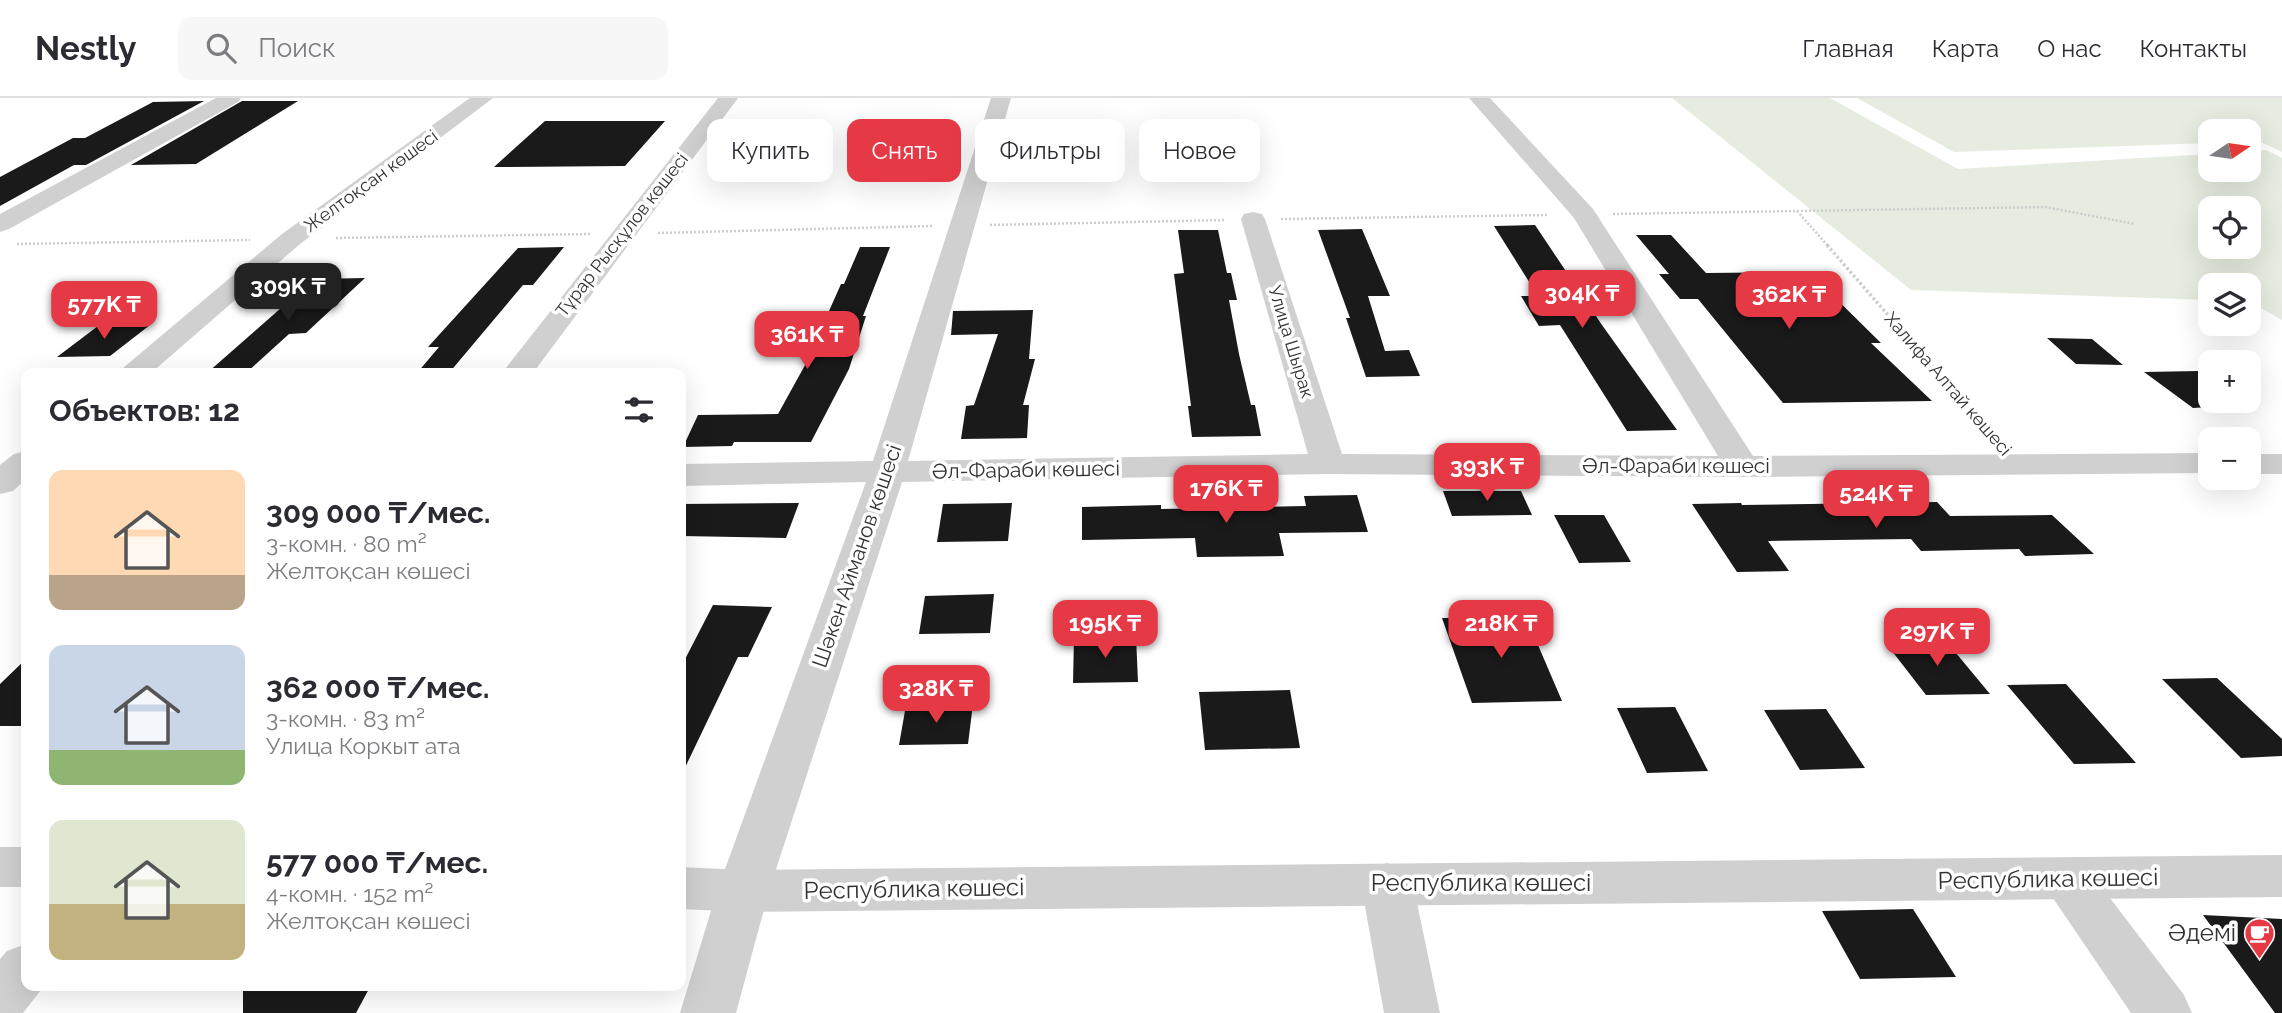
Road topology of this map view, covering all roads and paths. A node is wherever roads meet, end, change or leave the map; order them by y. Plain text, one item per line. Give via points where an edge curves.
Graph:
1 (231, 98) edge
2 (483, 98) edge
3 (728, 98) edge
4 (1000, 98) edge
5 (1479, 98) edge
6 (1797, 210) junction
7 (1584, 214) junction
8 (1253, 219) junction
9 (2136, 224) dead end
10 (0, 225) edge
11 (960, 226) junction
12 (621, 233) junction
13 (291, 239) junction
14 (14, 244) dead end
15 (138, 368) edge
16 (521, 368) edge
17 (2017, 463) junction
18 (2198, 463) edge
19 (1328, 464) junction
20 (2261, 464) edge
21 (2282, 464) edge
22 (1742, 467) junction
23 (887, 473) junction
24 (686, 475) edge
25 (0, 867) edge
26 (21, 867) edge
27 (2282, 877) edge
28 (2066, 879) junction
29 (1387, 884) junction
30 (686, 888) edge
31 (743, 891) junction
32 (21, 974) edge
33 (0, 999) edge
34 (708, 1013) edge
35 (1412, 1013) edge
36 (2164, 1013) edge

1 - 10 street
2 - 13 street, Желтоқсан көшесі
3 - 12 street, Тұрар Рысқұлов көшесі
4 - 11 street, Шәкен Айманов көшесі
5 - 7 street
6 - 7 path
6 - 9 path via 2045,207
6 - 17 path, Халифа Алтай көшесі
7 - 8 path
7 - 22 street
8 - 11 path
8 - 19 street, Улица Шырак
11 - 12 path
11 - 23 street, Шәкен Айманов көшесі
12 - 13 path
12 - 16 street, Тұрар Рысқұлов көшесі
13 - 14 path
13 - 15 street, Желтоқсан көшесі
17 - 18 street, Әл-Фараби көшесі
17 - 22 street, Әл-Фараби көшесі
19 - 22 street, Әл-Фараби көшесі
19 - 23 street, Әл-Фараби көшесі
20 - 21 street
23 - 24 street, Әл-Фараби көшесі
23 - 31 street, Шәкен Айманов көшесі
25 - 26 street
27 - 28 street, Республика көшесі
28 - 29 street, Республика көшесі
28 - 36 street
29 - 31 street, Республика көшесі
29 - 35 street
30 - 31 street, Республика көшесі
31 - 34 street, Шәкен Айманов көшесі
32 - 33 street

